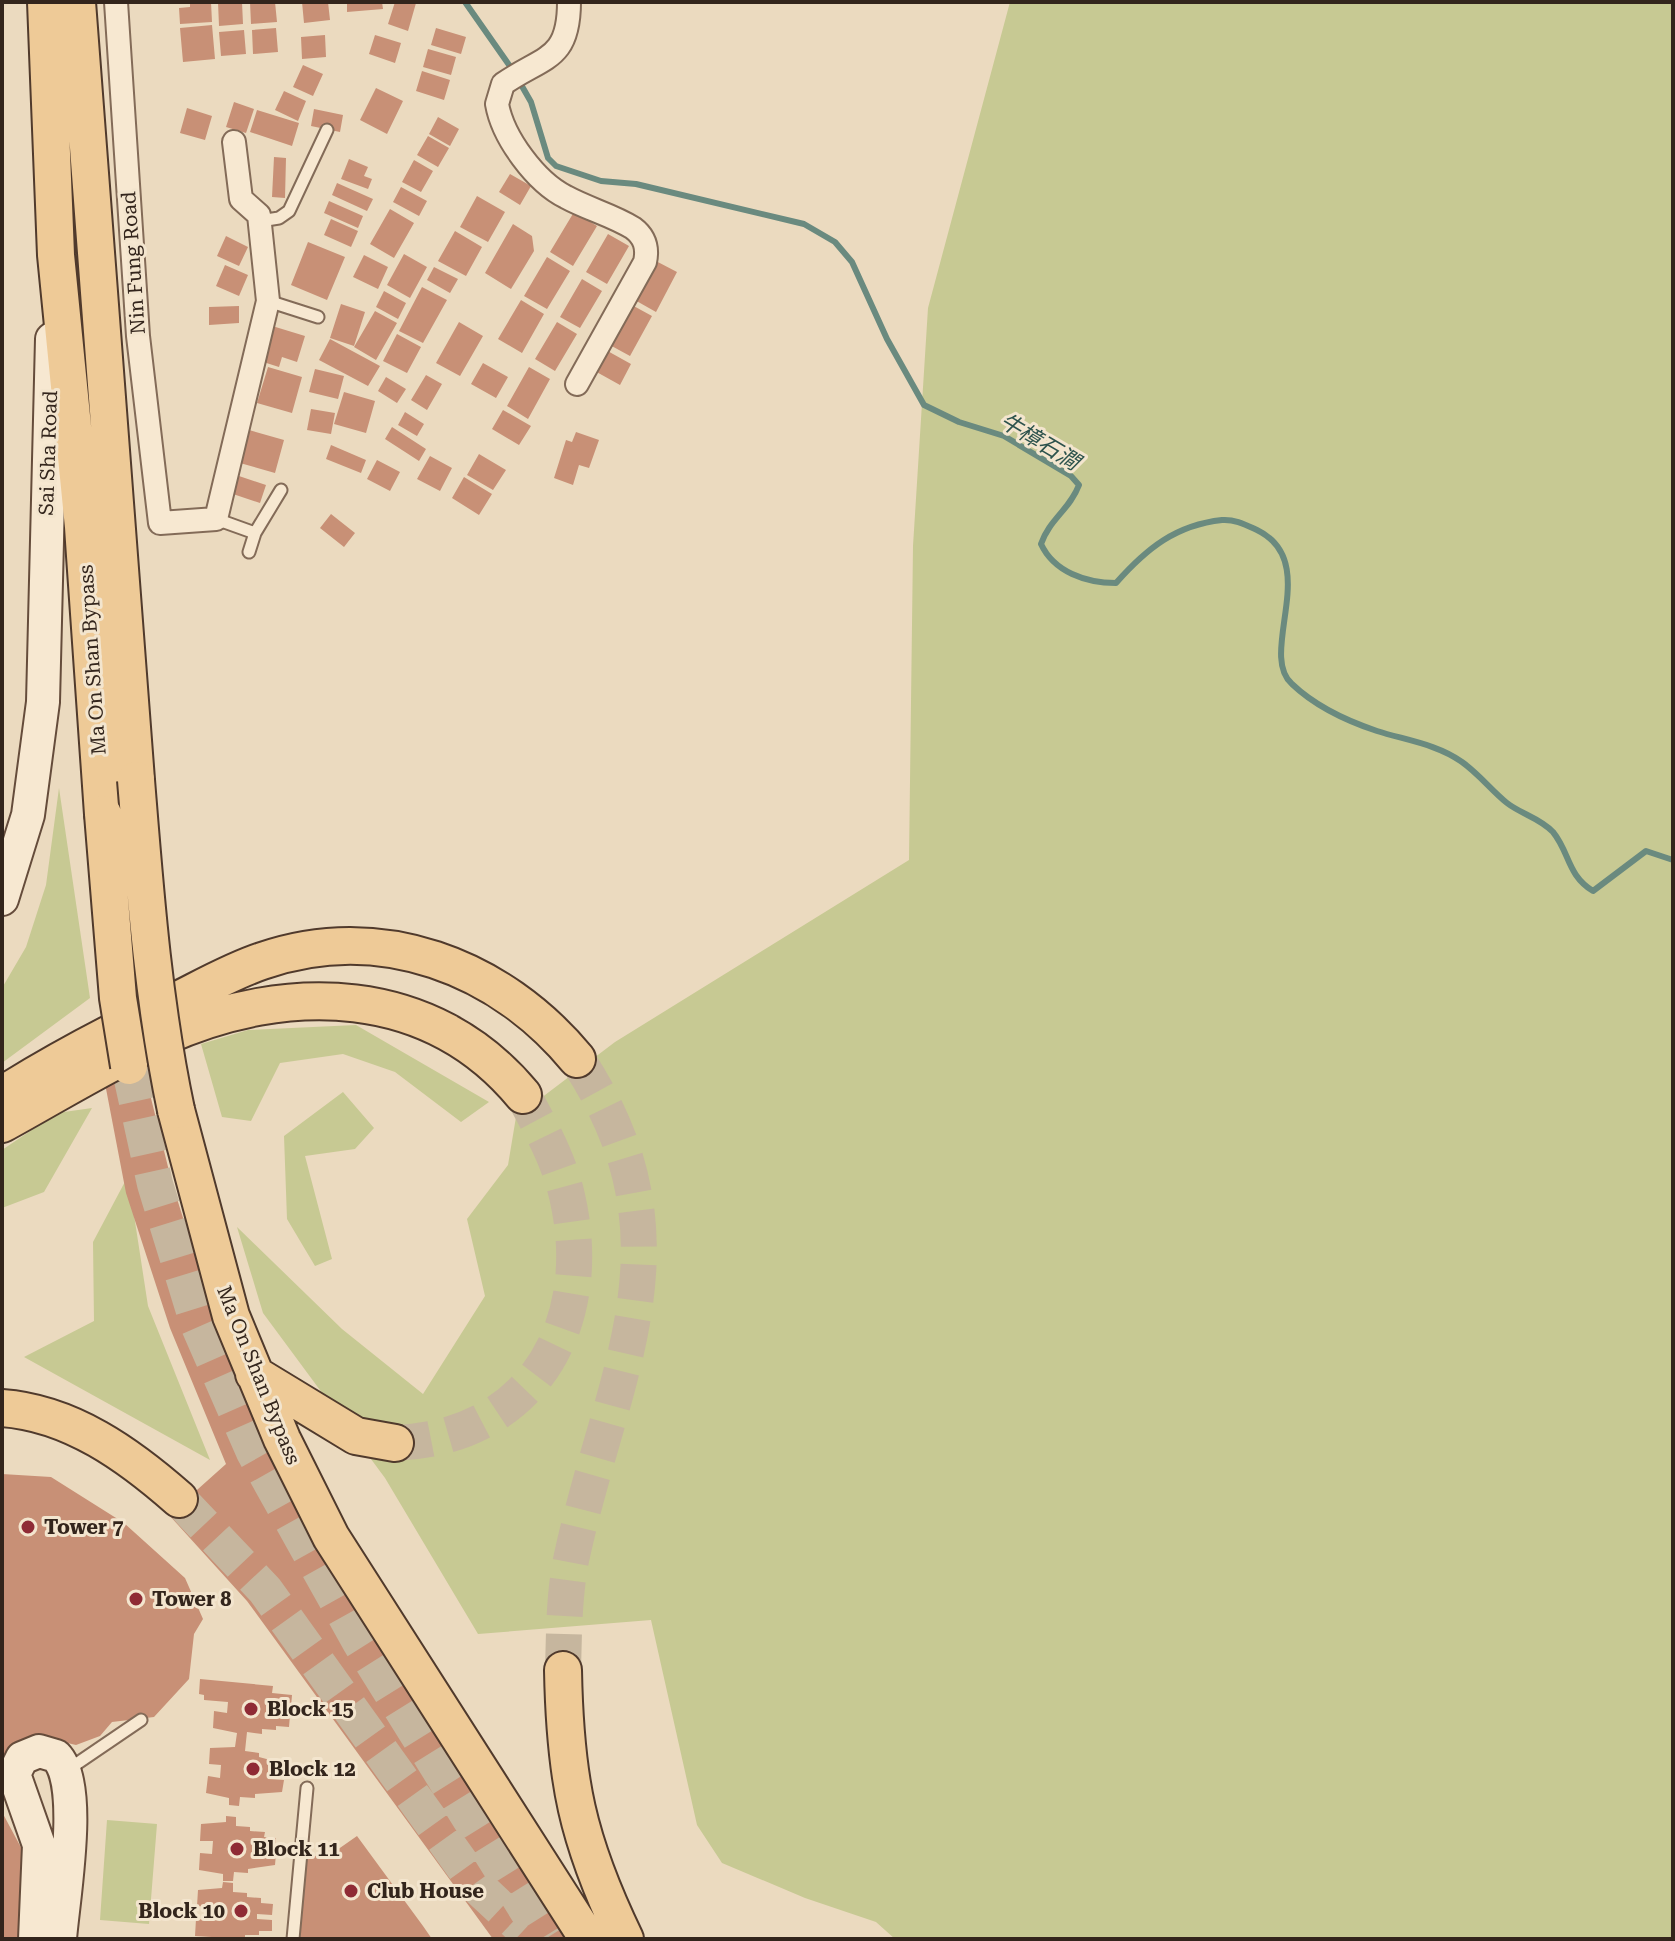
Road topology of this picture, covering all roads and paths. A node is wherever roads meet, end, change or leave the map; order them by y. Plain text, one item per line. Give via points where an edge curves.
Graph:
1 (46, 2) edge
2 (77, 2) edge
3 (116, 2) edge
4 (569, 2) edge
5 (327, 130) dead end
6 (234, 142) dead end
7 (260, 221) junction
8 (56, 255) junction
9 (268, 301) junction
10 (318, 317) dead end
11 (577, 384) dead end
12 (281, 490) dead end
13 (216, 519) junction
14 (255, 533) junction
15 (249, 552) dead end
16 (2, 899) edge
17 (577, 1059) tunnel mouth
18 (129, 1066) tunnel mouth
19 (2, 1095) edge
20 (523, 1095) tunnel mouth
21 (2, 1124) edge
22 (254, 1374) junction
23 (2, 1408) edge
24 (395, 1443) tunnel mouth
25 (179, 1499) tunnel mouth
26 (563, 1670) tunnel mouth
27 (141, 1720) dead end
28 (66, 1771) junction
29 (307, 1788) dead end
30 (625, 1922) edge
31 (35, 1939) edge
32 (60, 1939) edge
33 (293, 1939) edge
34 (588, 1939) edge

1 - 8 main road, Sai Sha Road
2 - 22 main road, Ma On Shan Bypass, bridge via 147,918 165,1059 231,1316
3 - 13 street, Nin Fung Road via 138,336 160,523
4 - 11 street via 568,29 557,52 506,81 497,104 513,141 542,180 561,195 633,228 646,244 645,262
5 - 7 lane via 289,211
6 - 7 street via 241,199
7 - 9 street
8 - 16 main road, Sai Sha Road via 43,702 28,815
8 - 18 main road, Ma On Shan Bypass, bridge via 83,527 118,998
9 - 10 lane
9 - 13 street
12 - 14 lane
13 - 14 lane
14 - 15 lane
17 - 19 main road via 534,1013 476,975 416,953 348,946 296,952 245,967 91,1043
20 - 21 main road via 475,1048 424,1021 369,1004 308,1001 245,1011 181,1030
22 - 24 main road via 356,1436
22 - 34 main road, Ma On Shan Bypass via 331,1537
23 - 25 main road via 67,1423 143,1467
26 - 30 main road via 572,1799 592,1867
27 - 28 lane
28 - 31 main road via 56,1756 26,1751 14,1774 14,1794 39,1845
28 - 32 main road via 69,1834
29 - 33 lane

